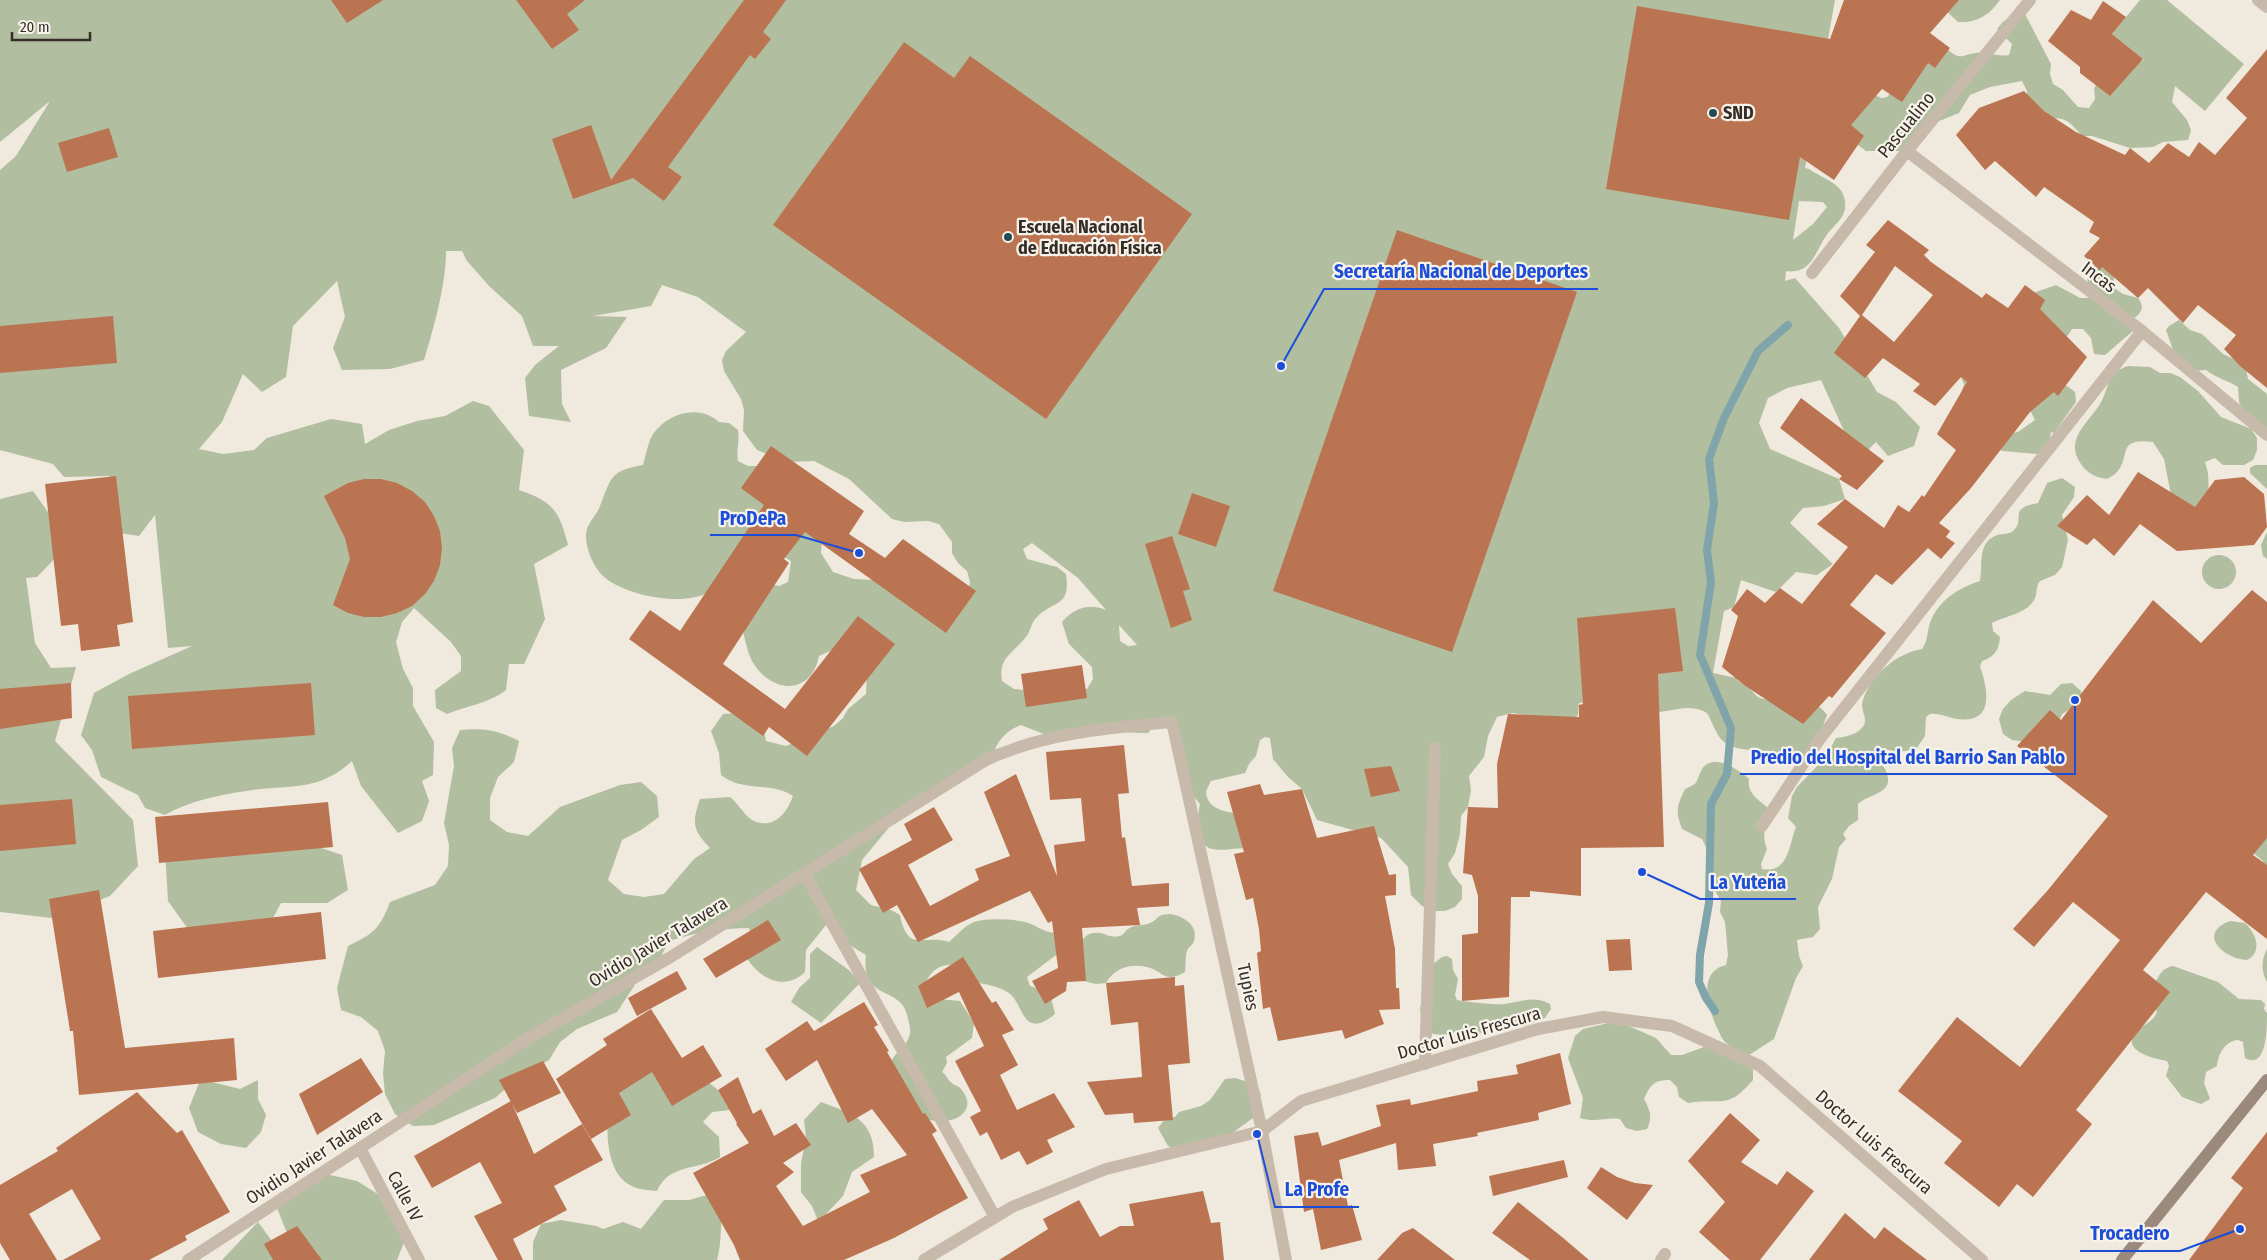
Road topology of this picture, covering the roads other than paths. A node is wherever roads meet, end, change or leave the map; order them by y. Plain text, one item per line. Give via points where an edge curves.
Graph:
1 (2030, 0) edge
2 (2258, 0) edge
3 (2267, 7) edge
4 (1907, 151) junction
5 (1812, 273) dead end
6 (2142, 331) junction
7 (2267, 435) edge
8 (1172, 722) joint
9 (1435, 748) dead end
10 (1762, 826) dead end
11 (804, 873) junction
12 (1425, 1064) junction
13 (2267, 1080) edge
14 (1262, 1131) junction
15 (360, 1148) junction
16 (995, 1216) junction
17 (188, 1260) edge
18 (419, 1260) edge
19 (924, 1260) edge
20 (1286, 1260) edge
21 (1982, 1260) edge
22 (2122, 1260) edge

1 - 4 street, Pascualino
2 - 3 street
4 - 5 street, Pascualino
4 - 6 street, Incas
6 - 7 street, Incas
6 - 10 street via 1819,740
8 - 11 street, Ovidio Javier Talavera via 1068,734 1012,748 960,775
8 - 14 street, Tupies
9 - 12 street
11 - 15 street, Ovidio Javier Talavera via 669,958 532,1036
11 - 16 street
12 - 14 street, Doctor Luis Frescura via 1301,1102
12 - 21 street, Doctor Luis Frescura via 1538,1029 1602,1018 1672,1026 1760,1066
13 - 22 main road
14 - 16 street, Doctor Luis Frescura via 1106,1169
14 - 20 street, Tupies
15 - 17 street, Ovidio Javier Talavera
15 - 18 street, Calle IV
16 - 19 street, Doctor Luis Frescura

